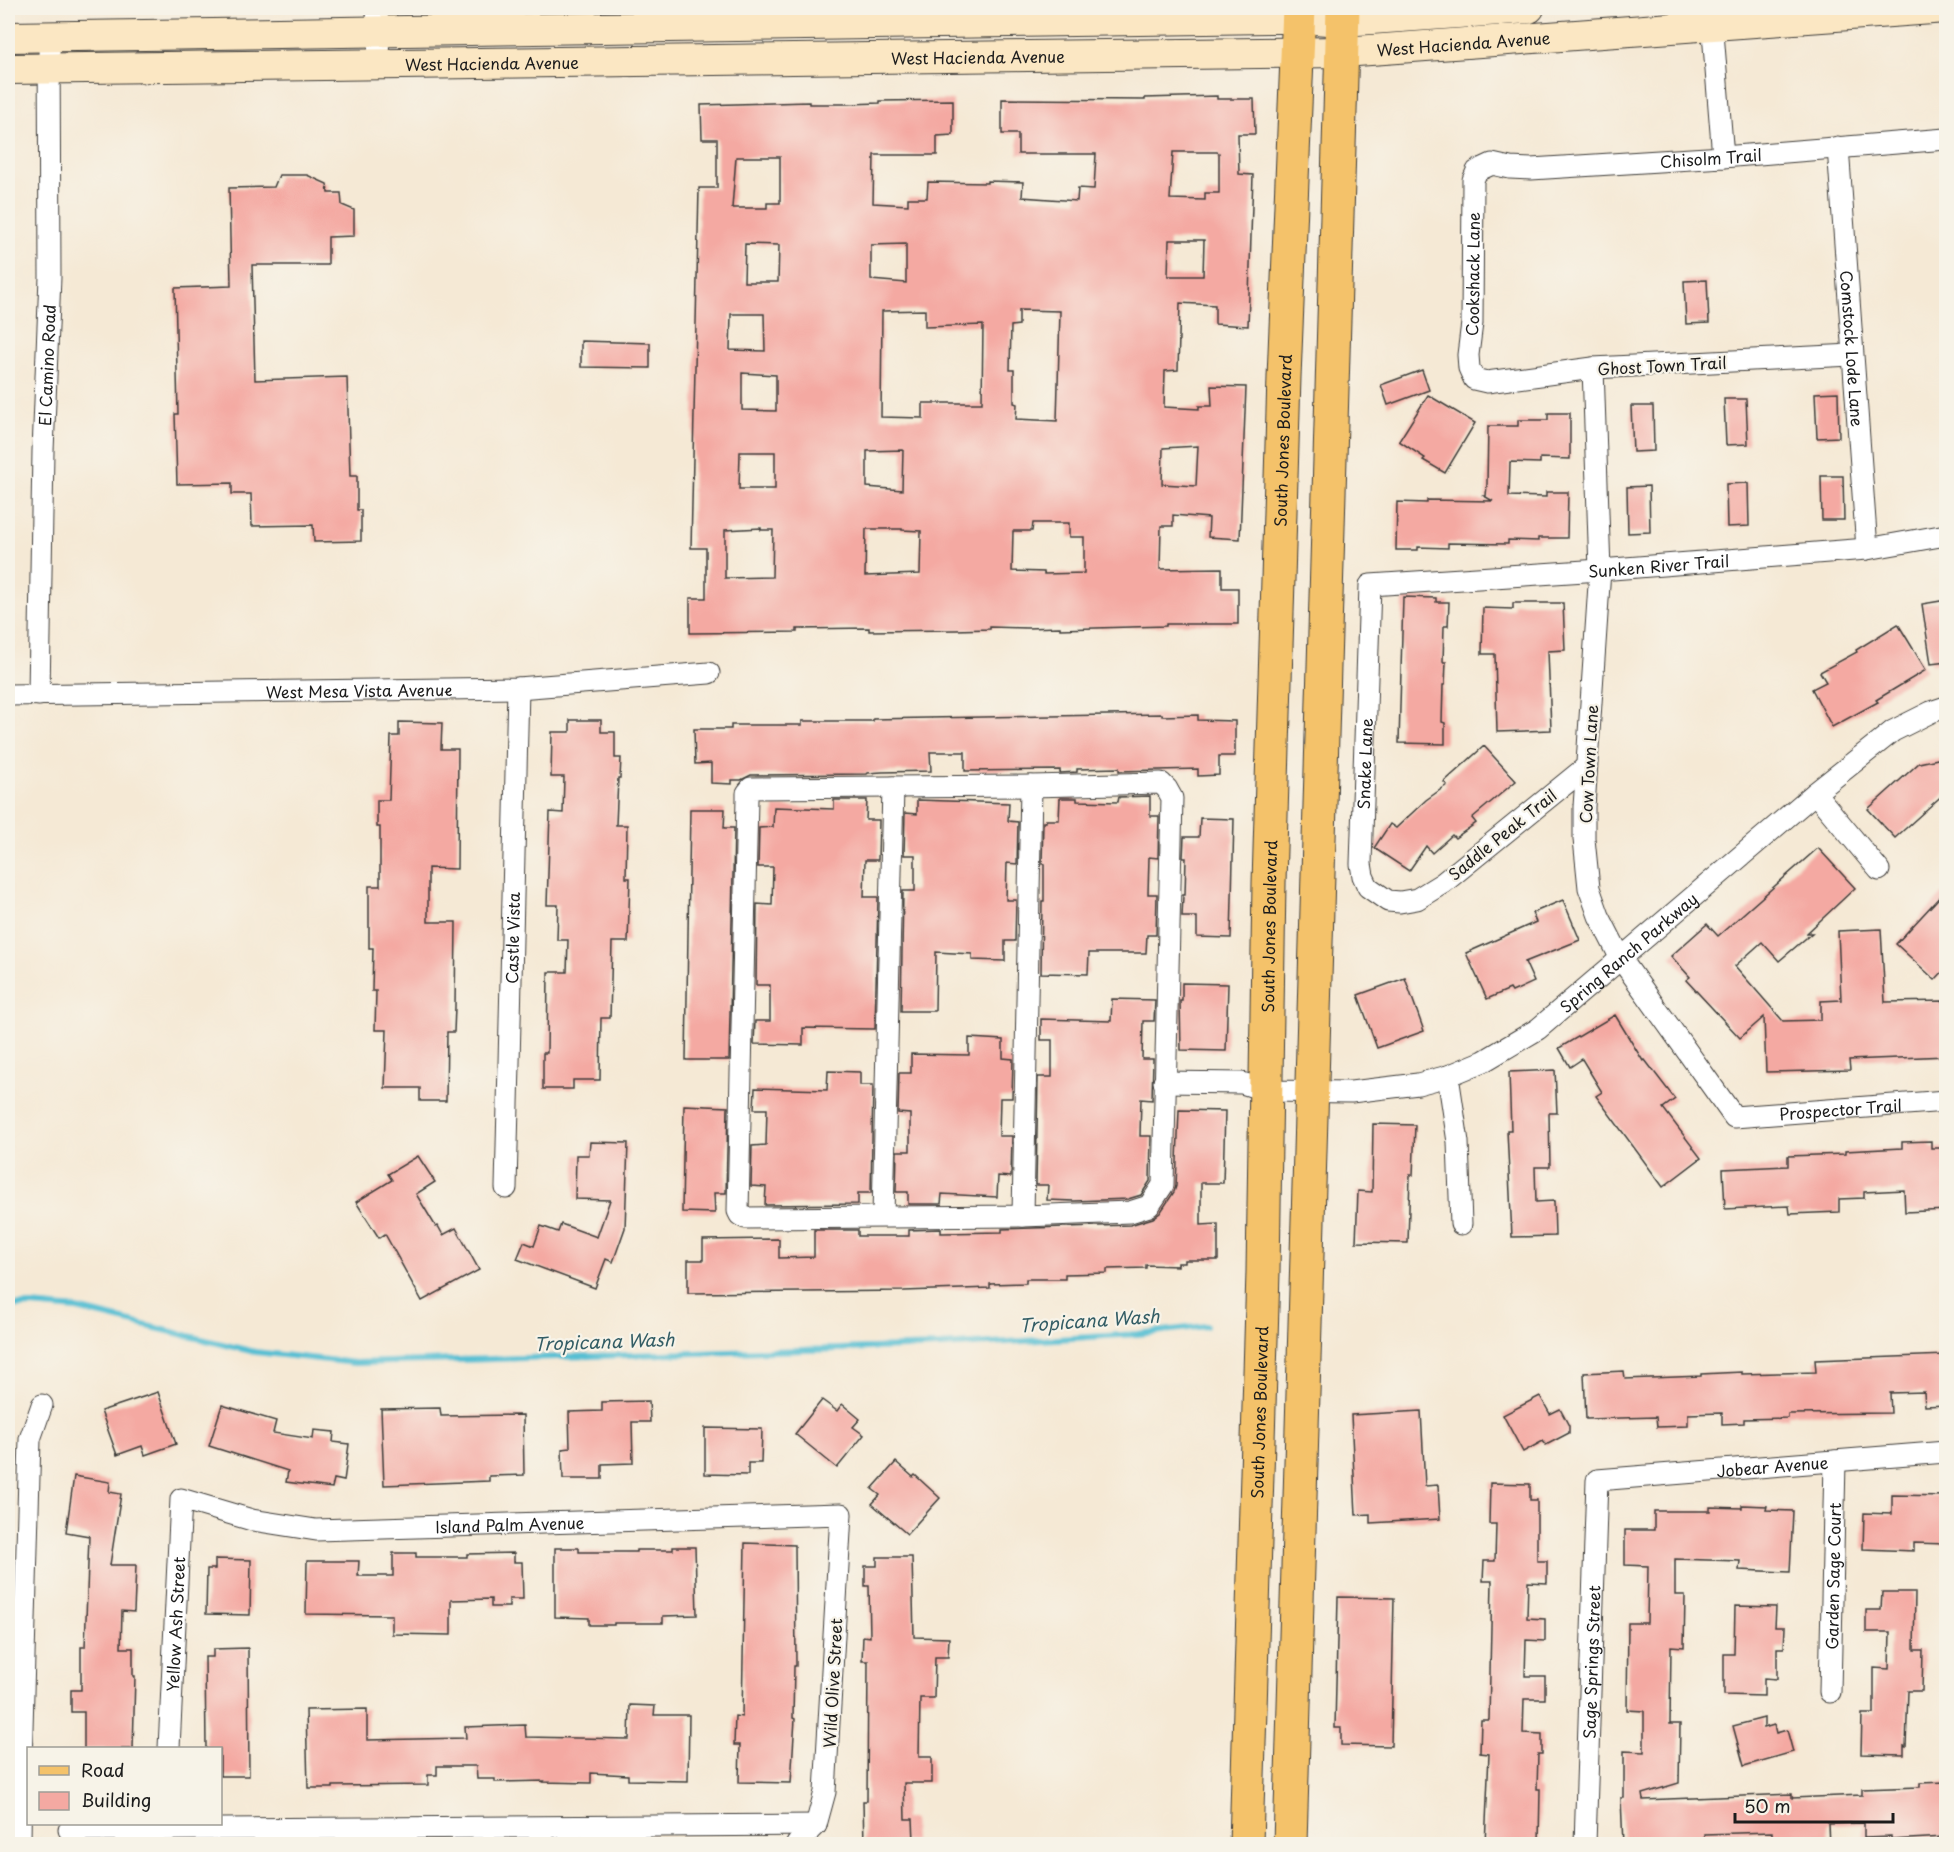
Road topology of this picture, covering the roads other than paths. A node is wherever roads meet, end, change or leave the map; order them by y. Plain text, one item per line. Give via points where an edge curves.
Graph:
1 (1529, 8) edge
2 (1947, 8) edge
3 (1299, 13) edge
4 (1712, 16) edge
5 (378, 20) edge
6 (987, 22) junction
7 (1343, 27) edge
8 (565, 29) junction
9 (49, 36) junction
10 (8, 37) edge
11 (1298, 53) junction
12 (987, 57) junction
13 (566, 62) junction
14 (379, 64) junction
15 (8, 69) edge
16 (49, 69) junction
17 (1947, 139) edge
18 (1838, 147) junction
19 (1723, 157) junction
20 (1477, 171) joint
21 (1852, 355) junction
22 (1593, 368) junction
23 (1473, 379) joint
24 (1947, 535) edge
25 (1867, 549) junction
26 (1600, 570) junction
27 (1370, 585) joint
28 (709, 673) dead end
29 (518, 688) junction
30 (8, 695) edge
31 (39, 695) junction
32 (1947, 707) edge
33 (1586, 766) junction
34 (1031, 786) junction
35 (893, 787) junction
36 (1815, 793) junction
37 (1879, 870) dead end
38 (1416, 899) joint
39 (1621, 959) junction
40 (1448, 1076) junction
41 (1164, 1082) junction
42 (1267, 1091) junction
43 (1313, 1092) junction
44 (1947, 1101) edge
45 (1734, 1117) joint
46 (506, 1188) dead end
47 (883, 1216) junction
48 (1023, 1216) junction
49 (1461, 1224) dead end
50 (42, 1406) dead end
51 (1258, 1440) junction
52 (1947, 1452) edge
53 (1835, 1461) junction
54 (1597, 1480) joint
55 (181, 1499) joint
56 (841, 1514) joint
57 (1299, 1563) junction
58 (1830, 1692) dead end
59 (169, 1747) edge
60 (816, 1825) junction
61 (165, 1826) edge
62 (69, 1830) dead end
63 (20, 1845) edge
64 (797, 1845) edge
65 (1246, 1845) edge
66 (1290, 1845) edge
67 (1585, 1845) edge

1 - 7 main road, West Hacienda Avenue
2 - 4 main road, West Hacienda Avenue
3 - 6 main road, West Hacienda Avenue
3 - 7 main road, West Hacienda Avenue
3 - 11 main road, South Jones Boulevard
4 - 7 main road, West Hacienda Avenue
4 - 19 street
5 - 8 main road, West Hacienda Avenue
5 - 9 main road, West Hacienda Avenue
5 - 14 street
6 - 8 main road, West Hacienda Avenue
6 - 12 main road
7 - 11 main road, West Hacienda Avenue
7 - 43 main road
8 - 13 main road
9 - 10 main road, West Hacienda Avenue
9 - 16 street, El Camino Road
11 - 12 main road, West Hacienda Avenue
11 - 42 main road, South Jones Boulevard via 1269,882
12 - 13 main road, West Hacienda Avenue
13 - 14 main road, West Hacienda Avenue
14 - 16 main road, West Hacienda Avenue
15 - 16 main road, West Hacienda Avenue
16 - 31 street, El Camino Road via 50,278
17 - 18 street, Chisolm Trail
18 - 19 street, Chisolm Trail
18 - 21 street, Comstock Lode Lane
19 - 20 street, Chisolm Trail via 1531,169 1492,164
20 - 23 street, Cookshack Lane via 1472,188 1468,355
21 - 22 street, Ghost Town Trail
21 - 25 street, Comstock Lode Lane
22 - 23 street, Ghost Town Trail via 1487,382
22 - 26 street, Cow Town Lane
24 - 25 street, Sunken River Trail
25 - 26 street, Sunken River Trail
26 - 27 street, Sunken River Trail
26 - 33 street, Cow Town Lane
27 - 38 street, Snake Lane via 1363,876 1368,887 1388,901
28 - 29 street, West Mesa Vista Avenue
29 - 31 street, West Mesa Vista Avenue
29 - 46 street, Castle Vista
30 - 31 street, West Mesa Vista Avenue
32 - 36 street, Spring Ranch Parkway via 1893,730
33 - 38 street, Saddle Peak Trail via 1443,882
33 - 39 street, Cow Town Lane via 1584,838 1590,888
34 - 35 street
34 - 41 street via 1161,783 1172,798
34 - 48 street
35 - 47 street
35 - 47 street via 751,788 747,793 738,1211 744,1218
36 - 37 street
36 - 39 street, Spring Ranch Parkway
39 - 40 street, Spring Ranch Parkway via 1538,1029 1484,1061
39 - 45 street, Cow Town Lane
40 - 43 street, Spring Ranch Parkway via 1384,1089
40 - 49 street via 1458,1142
41 - 42 street, Spring Ranch Parkway via 1242,1083
41 - 48 street via 1163,1185 1149,1206 1130,1212
42 - 43 street, Spring Ranch Parkway
42 - 51 main road, South Jones Boulevard
43 - 57 main road
44 - 45 street, Prospector Trail
47 - 48 street
50 - 63 street via 30,1439
51 - 57 main road via 1277,1508 1278,1531
51 - 65 main road, South Jones Boulevard
52 - 53 street, Jobear Avenue
53 - 54 street, Jobear Avenue
53 - 58 street, Garden Sage Court
54 - 67 street, Sage Springs Street
55 - 56 street, Island Palm Avenue via 252,1520 316,1530
55 - 59 street, Yellow Ash Street
56 - 60 street, Wild Olive Street via 825,1792
57 - 66 main road
60 - 61 street
60 - 64 street, Wild Olive Street
61 - 62 street

